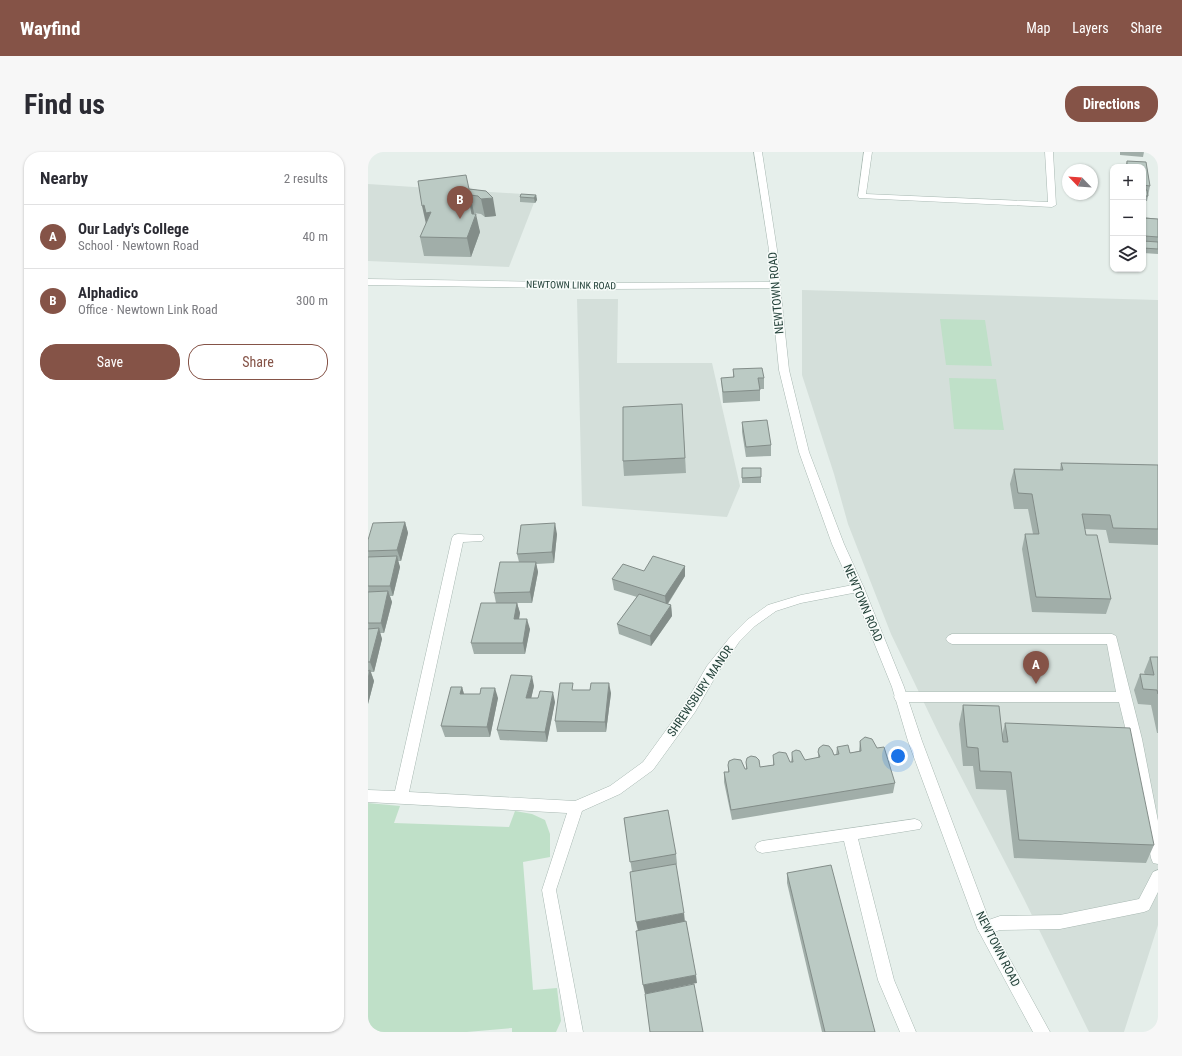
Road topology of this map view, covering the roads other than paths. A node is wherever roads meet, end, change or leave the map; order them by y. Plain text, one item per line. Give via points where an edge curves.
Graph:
1 (758, 152) edge
2 (868, 152) edge
3 (1049, 152) edge
4 (368, 282) edge
5 (775, 285) junction
6 (478, 538) dead end
7 (858, 588) junction
8 (952, 639) dead end
9 (901, 696) junction
10 (1124, 697) junction
11 (368, 796) edge
12 (401, 797) junction
13 (576, 807) junction
14 (915, 825) dead end
15 (850, 834) junction
16 (762, 847) dead end
17 (1158, 858) edge
18 (1158, 877) edge
19 (985, 928) junction
20 (575, 1032) edge
21 (908, 1032) edge
22 (1042, 1032) edge

1 - 5 street, NEWTOWN ROAD via 773,250
2 - 3 street via 862,196 1052,205
4 - 5 street, NEWTOWN LINK ROAD via 612,286
5 - 7 street, NEWTOWN ROAD via 784,370 804,452 838,544
6 - 12 street via 458,538
7 - 9 street, NEWTOWN ROAD
7 - 13 street, SHREWSBURY MANOR via 801,598 772,608 751,623 734,639 690,708 648,766 615,790
8 - 10 street via 1112,639
9 - 10 street
9 - 19 street, NEWTOWN ROAD via 915,742
10 - 17 street via 1135,738
11 - 12 street, SHREWSBURY MANOR
12 - 13 street, SHREWSBURY MANOR
13 - 20 street via 549,890
14 - 15 street
15 - 16 street
15 - 21 street via 886,980
18 - 19 street via 1144,905 1060,922 1000,923
19 - 22 street, NEWTOWN ROAD

